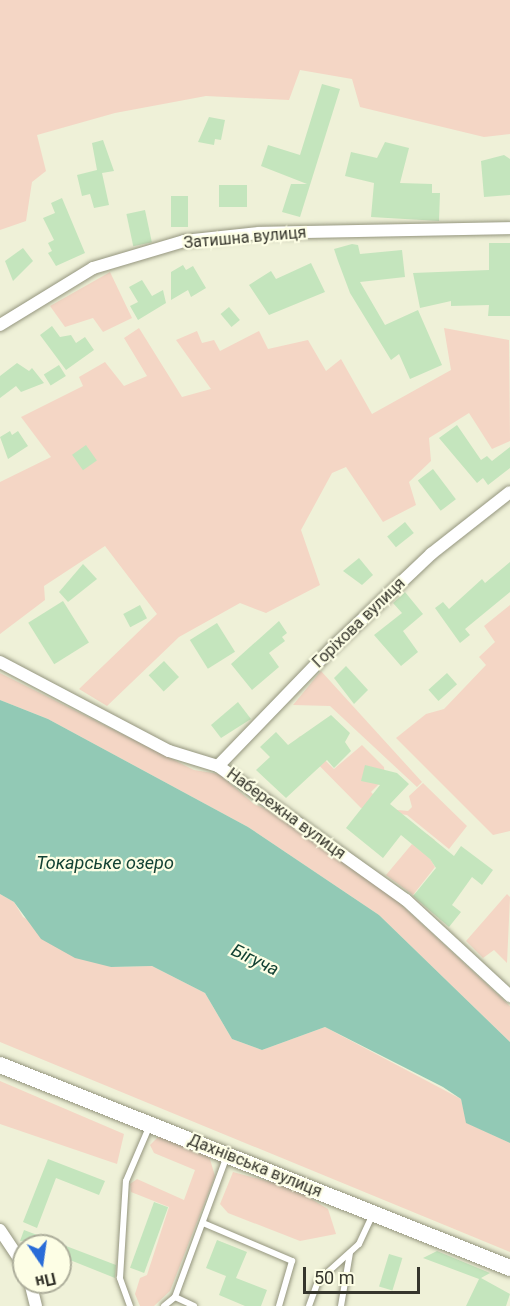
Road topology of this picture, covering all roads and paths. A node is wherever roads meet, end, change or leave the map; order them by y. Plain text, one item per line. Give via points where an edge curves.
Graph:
1 (510, 228) edge
2 (0, 325) edge
3 (510, 492) edge
4 (0, 662) edge
5 (218, 766) junction
6 (510, 996) edge
7 (0, 1065) edge
8 (150, 1124) junction
9 (227, 1155) junction
10 (374, 1214) junction
11 (203, 1223) junction
12 (0, 1230) edge
13 (12, 1248) edge
14 (350, 1253) junction
15 (510, 1268) edge
16 (176, 1297) junction
17 (130, 1306) edge
18 (164, 1306) edge
19 (194, 1306) edge
20 (279, 1306) edge
21 (309, 1306) edge
22 (341, 1306) edge

1 - 2 street, Затишна вулиця via 259,233 184,241 93,268
3 - 5 street, Горіхова вулиця via 431,554 332,648
4 - 5 street, Набережна вулиця via 169,752
5 - 6 street, Набережна вулиця via 406,900
7 - 8 street, Дахнівська вулиця
8 - 9 street, Дахнівська вулиця
8 - 17 lane via 126,1181 120,1278
9 - 10 street, Дахнівська вулиця
9 - 11 lane
10 - 14 lane
10 - 15 street, Дахнівська вулиця
11 - 16 lane
11 - 20 lane via 292,1261
12 - 13 street
14 - 21 lane via 318,1281
14 - 22 lane
16 - 18 lane
16 - 19 lane

